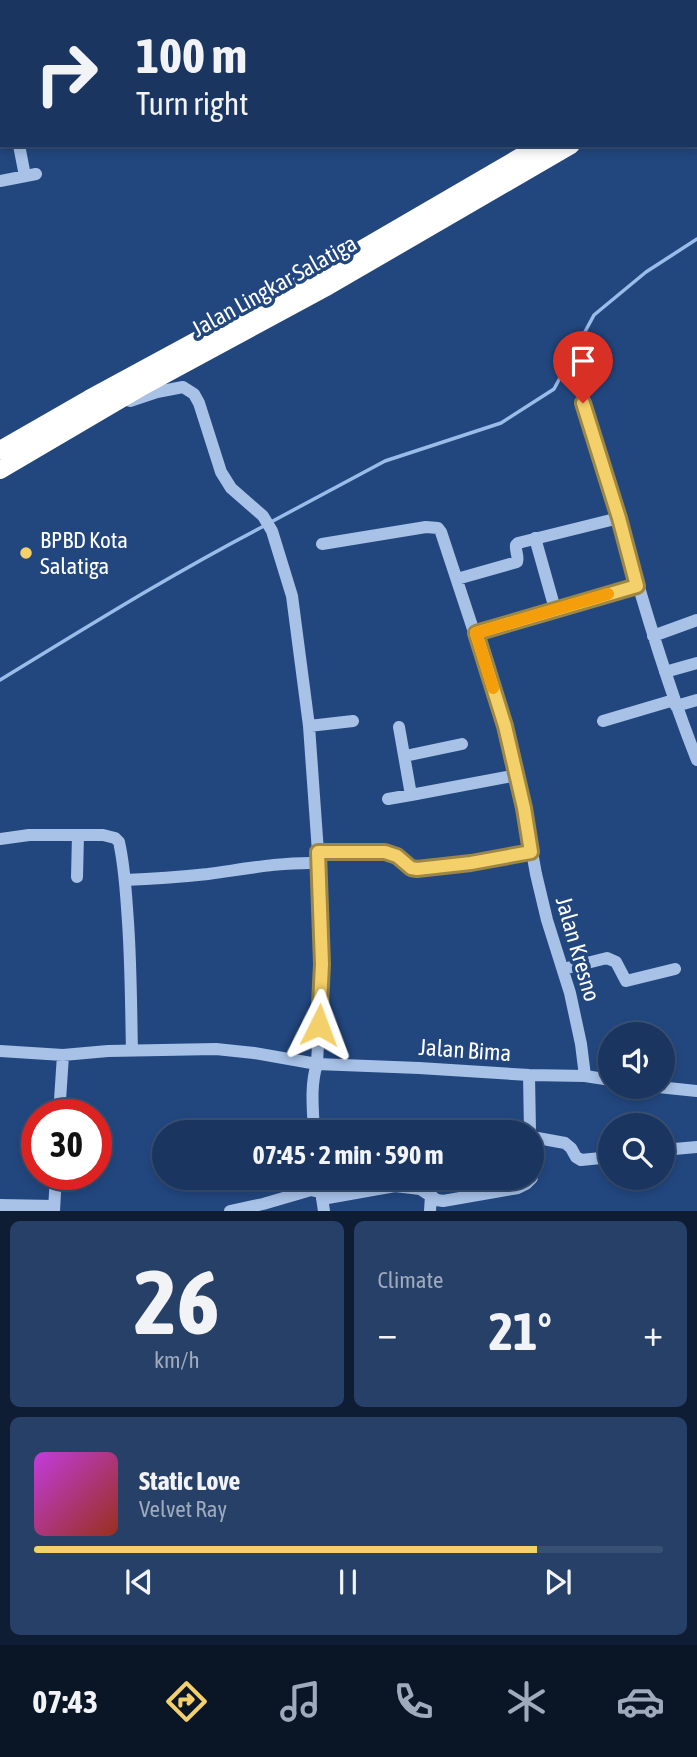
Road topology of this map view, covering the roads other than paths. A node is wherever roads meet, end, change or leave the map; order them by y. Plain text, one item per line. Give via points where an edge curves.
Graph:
1 (20, 147) edge
2 (538, 147) edge
3 (568, 147) edge
4 (0, 181) edge
5 (583, 403) dead end
6 (93, 405) junction
7 (36, 439) junction
8 (0, 450) edge
9 (0, 470) edge
10 (619, 518) junction
11 (534, 538) junction
12 (322, 544) dead end
13 (457, 579) junction
14 (637, 586) junction
15 (555, 609) junction
16 (697, 620) edge
17 (476, 633) junction
18 (653, 636) junction
19 (697, 663) edge
20 (665, 672) junction
21 (697, 700) edge
22 (675, 703) junction
23 (353, 721) dead end
24 (603, 721) dead end
25 (309, 726) junction
26 (399, 727) dead end
27 (691, 728) edge
28 (462, 744) dead end
29 (405, 756) junction
30 (697, 760) edge
31 (517, 775) junction
32 (411, 795) junction
33 (388, 799) dead end
34 (78, 835) junction
35 (0, 839) edge
36 (531, 852) junction
37 (318, 858) junction
38 (77, 877) dead end
39 (125, 880) junction
40 (563, 969) junction
41 (675, 970) dead end
42 (0, 1051) edge
43 (132, 1051) junction
44 (63, 1055) junction
45 (317, 1064) junction
46 (529, 1075) junction
47 (585, 1076) junction
48 (598, 1078) edge
49 (675, 1089) edge
50 (697, 1091) edge
51 (60, 1099) edge
52 (314, 1120) edge
53 (530, 1120) edge
54 (544, 1139) edge
55 (697, 1147) edge
56 (675, 1149) edge
57 (598, 1158) edge
58 (55, 1190) edge
59 (431, 1190) edge
60 (507, 1190) edge
61 (431, 1195) junction
62 (322, 1201) edge
63 (0, 1205) edge
64 (54, 1209) edge
65 (230, 1211) edge
66 (430, 1211) edge

1 - 4 street via 30,175
2 - 6 highway, Jalan Lingkar Salatiga
3 - 6 highway, Jalan Lingkar Salatiga via 328,286
5 - 10 street
6 - 7 highway, Jalan Lingkar Salatiga
6 - 25 street via 118,406 173,388 183,387 194,394 221,472 272,531 292,596
7 - 8 highway, Jalan Lingkar Salatiga
7 - 9 highway, Jalan Lingkar Salatiga
10 - 11 street
10 - 14 street
11 - 13 street via 516,545 517,562
11 - 15 street
12 - 13 street, Jalan Kresno via 438,528
13 - 17 street, Jalan Kresno
14 - 15 street
14 - 18 street
15 - 17 street
16 - 18 street
17 - 31 street, Jalan Kresno
18 - 20 street
19 - 20 street
20 - 22 street
21 - 22 street
22 - 24 street
22 - 27 street
23 - 25 street
25 - 37 street
26 - 29 street
27 - 30 street
28 - 29 street
29 - 32 street
31 - 32 street
31 - 36 street, Jalan Kresno
32 - 33 street
34 - 35 street
34 - 38 street
34 - 39 street via 115,838
36 - 37 street via 417,869 385,852
36 - 40 street, Jalan Kresno
37 - 39 street
37 - 45 street via 322,964
39 - 43 street
40 - 41 street via 607,958 616,962 626,981
40 - 47 street, Jalan Kresno
42 - 44 street, Jalan Bima
43 - 44 street, Jalan Bima
43 - 45 street, Jalan Bima via 216,1049
44 - 51 street
45 - 46 street, Jalan Bima
45 - 52 street
46 - 47 street, Jalan Bima
46 - 53 street
47 - 48 street, Jalan Bima
49 - 50 street
54 - 57 street via 565,1143 581,1160
55 - 56 street
58 - 64 street
59 - 61 street
60 - 61 street via 450,1200
61 - 62 street via 395,1186
61 - 66 street
62 - 65 street via 312,1190
63 - 64 street

